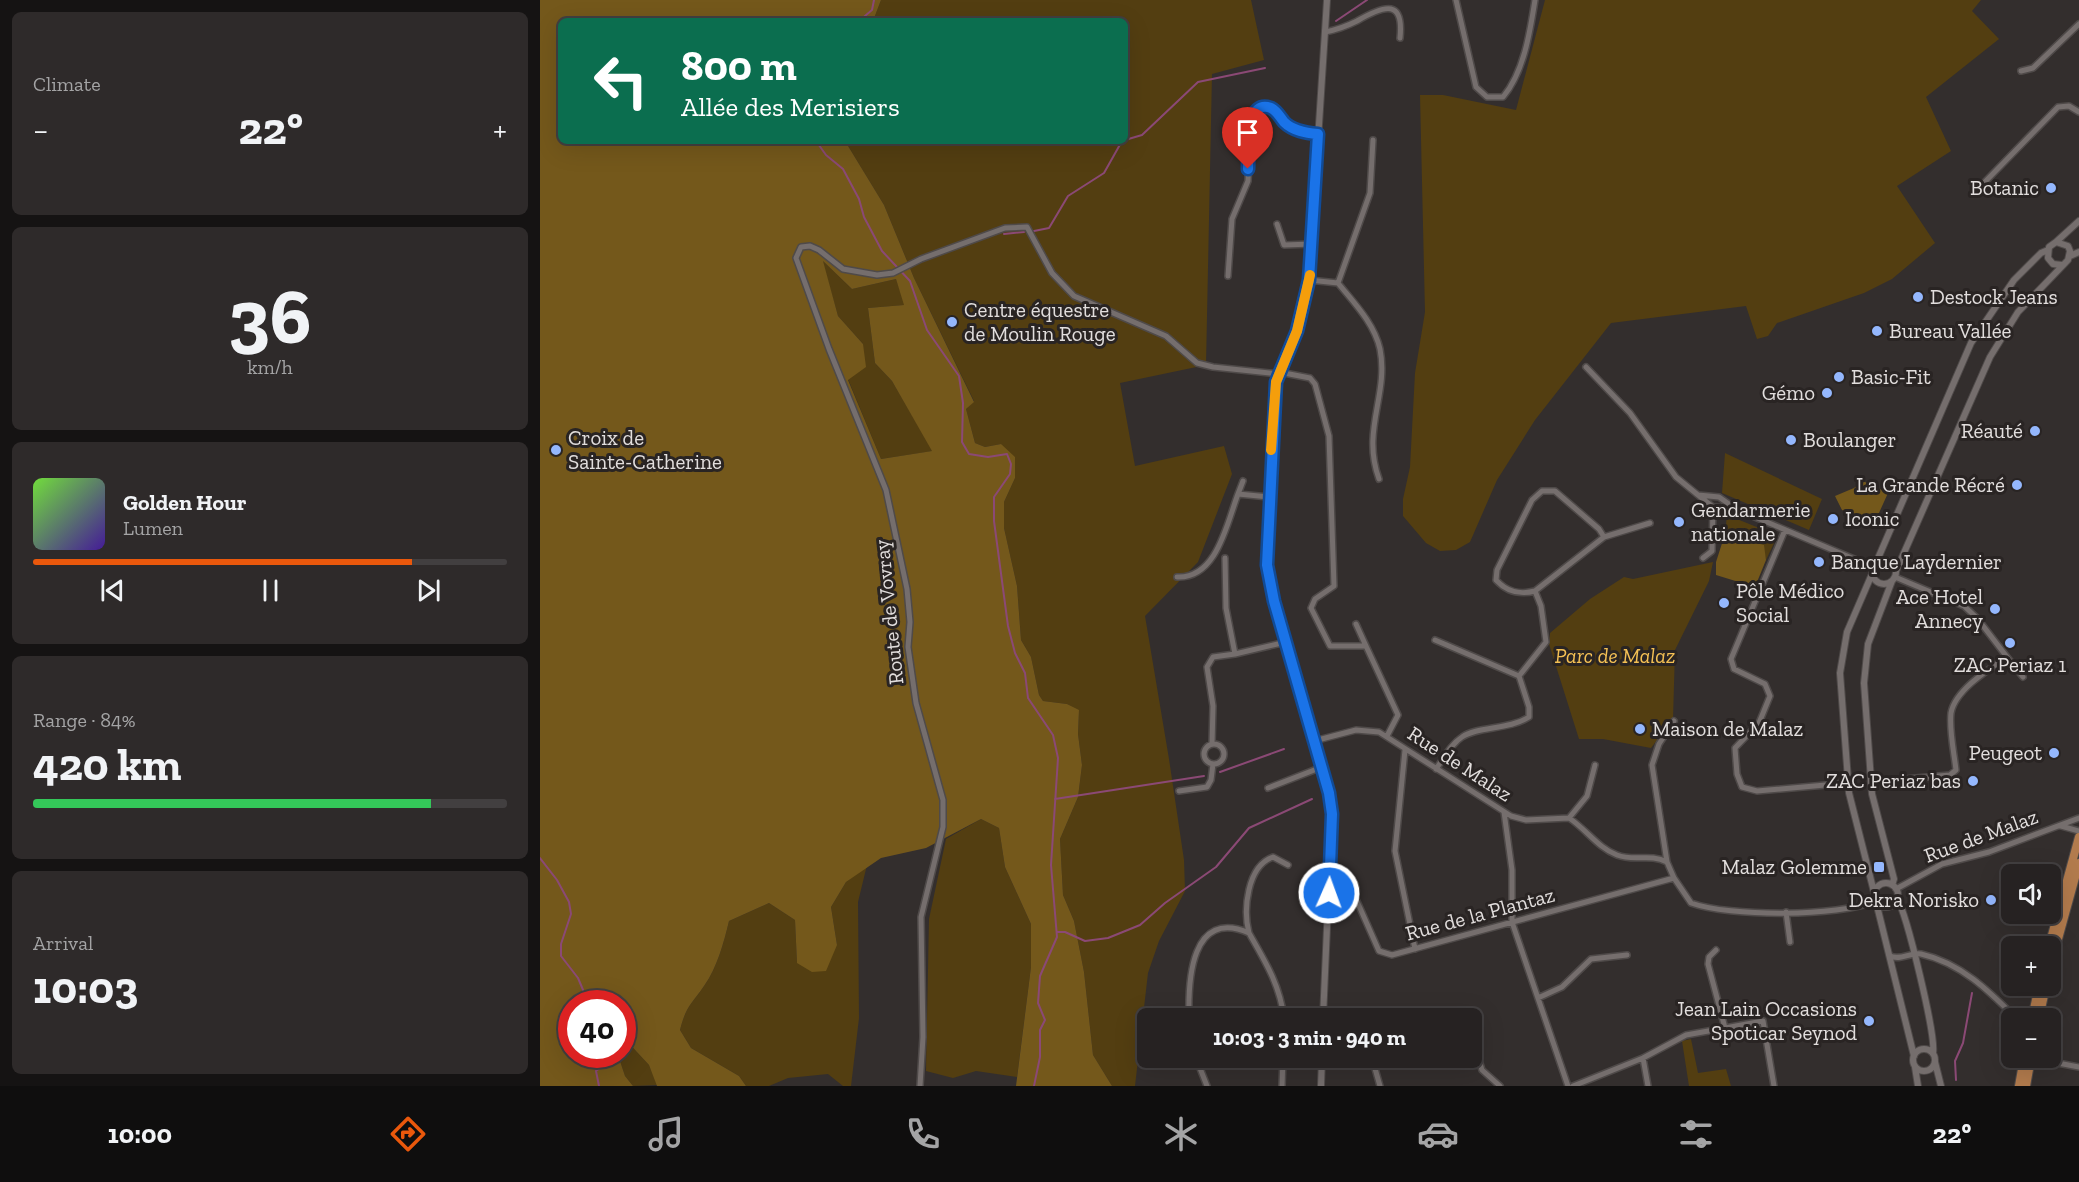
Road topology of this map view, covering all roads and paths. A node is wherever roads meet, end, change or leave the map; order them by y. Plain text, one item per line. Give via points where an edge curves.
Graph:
1 (1327, 0) edge
2 (1456, 0) edge
3 (1535, 0) edge
4 (1389, 2) edge
5 (2079, 24) edge
6 (1325, 32) junction
7 (1400, 38) dead end
8 (2021, 70) dead end
9 (2079, 112) edge
10 (1318, 134) junction
11 (1373, 140) dead end
12 (1978, 189) dead end
13 (2079, 221) edge
14 (1277, 224) dead end
15 (2056, 242) junction
16 (1312, 244) junction
17 (2048, 250) junction
18 (2079, 252) edge
19 (2070, 256) junction
20 (2062, 265) junction
21 (1228, 276) dead end
22 (1309, 280) junction
23 (1338, 283) junction
24 (1586, 367) dead end
25 (1279, 373) junction
26 (1379, 478) dead end
27 (1243, 481) dead end
28 (1238, 494) junction
29 (1698, 495) junction
30 (1269, 497) junction
31 (1713, 507) junction
32 (1736, 509) junction
33 (1650, 523) dead end
34 (1785, 530) junction
35 (1604, 537) junction
36 (1225, 558) dead end
37 (1703, 558) dead end
38 (1874, 568) junction
39 (1894, 576) junction
40 (1178, 577) dead end
41 (1535, 591) junction
42 (1356, 624) dead end
43 (1435, 640) dead end
44 (1286, 642) junction
45 (1366, 646) junction
46 (1235, 654) junction
47 (2007, 657) junction
48 (1519, 676) junction
49 (2023, 677) dead end
50 (1674, 721) dead end
51 (1387, 736) junction
52 (1314, 741) junction
53 (1212, 744) junction
54 (1405, 750) junction
55 (1213, 764) junction
56 (1595, 765) dead end
57 (1322, 767) junction
58 (1436, 769) junction
59 (1871, 782) junction
60 (1848, 783) junction
61 (1268, 788) dead end
62 (1179, 791) dead end
63 (1504, 812) junction
64 (1569, 818) junction
65 (2079, 818) edge
66 (2060, 825) junction
67 (2079, 831) edge
68 (2079, 837) edge
69 (1667, 862) junction
70 (2079, 863) edge
71 (1288, 865) dead end
72 (1674, 878) junction
73 (1894, 887) junction
74 (1874, 892) junction
75 (1329, 893) junction
76 (1897, 898) junction
77 (1877, 903) junction
78 (1786, 912) junction
79 (1512, 922) junction
80 (1249, 933) junction
81 (2052, 936) edge
82 (2059, 936) edge
83 (1790, 942) dead end
84 (1414, 949) junction
85 (1716, 950) dead end
86 (1627, 955) dead end
87 (1913, 955) junction
88 (1890, 956) junction
89 (1538, 998) junction
90 (1189, 1008) edge
91 (1282, 1008) edge
92 (1323, 1008) edge
93 (2005, 1008) edge
94 (1725, 1028) junction
95 (1933, 1053) junction
96 (1914, 1056) junction
97 (1643, 1058) junction
98 (1935, 1062) junction
99 (2061, 1064) edge
100 (1915, 1066) junction
101 (2079, 1067) edge
102 (1200, 1068) edge
103 (1282, 1068) edge
104 (1322, 1068) edge
105 (1375, 1068) edge
106 (1481, 1068) edge
107 (2022, 1068) edge
108 (2029, 1068) edge
109 (920, 1086) edge
110 (1207, 1086) edge
111 (1282, 1086) edge
112 (1321, 1086) edge
113 (1380, 1086) edge
114 (1500, 1086) edge
115 (1568, 1086) edge
116 (1573, 1086) edge
117 (1648, 1086) edge
118 (1774, 1086) edge
119 (1918, 1086) edge
120 (1941, 1086) edge
121 (2019, 1086) edge
122 (2026, 1086) edge

1 - 6 street
2 - 3 street via 1476,87 1487,97 1503,97 1513,85
4 - 6 street via 1346,26
4 - 7 street via 1400,14
5 - 8 street via 2033,68
6 - 10 street
9 - 12 street via 2069,106 2058,107
10 - 16 street
10 - 21 street via 1289,126 1271,108 1262,108 1251,116 1248,181 1232,219
11 - 23 street via 1370,193
13 - 15 street
14 - 16 street via 1284,245
15 - 17 street
15 - 19 street via 2068,246
16 - 22 street
17 - 20 street via 2050,261
17 - 38 street via 2014,280 1971,343
18 - 19 street
19 - 20 street
20 - 39 street via 2018,312 1989,357
22 - 23 street
22 - 25 street via 1297,331
23 - 26 street via 1369,324 1379,348 1382,376 1371,440
24 - 29 street via 1630,413 1682,484
25 - 30 street
25 - 45 street via 1310,378 1315,384 1329,436 1334,586 1315,598 1311,608 1329,646
25 - 109 street, Route de Vovray via 1197,363 1166,336 1074,296 1052,273 1027,228 1005,228 893,273 860,274 843,269 810,246 801,247 797,253 825,339 881,474 896,527 909,611 909,663 925,740 943,800 943,827 921,917
27 - 28 street
28 - 30 street
28 - 40 street via 1210,562 1191,577
29 - 31 street
29 - 32 street via 1719,497
30 - 44 street via 1267,565
31 - 32 street
31 - 37 street via 1712,551
32 - 34 street
33 - 35 street
34 - 38 street
34 - 60 street via 1731,659 1734,669 1765,684 1770,696 1759,723 1735,748 1737,774 1743,787 1757,791
35 - 41 street
35 - 41 street via 1555,491 1542,491 1532,501 1497,570 1496,580 1503,588 1522,594
36 - 46 street via 1226,608
38 - 39 street via 1880,583
38 - 39 street via 1882,560 1889,561
38 - 60 street via 1847,632 1840,673
39 - 47 street via 1964,606
39 - 59 street via 1864,663
41 - 48 street via 1546,642
42 - 45 street
43 - 48 street
44 - 46 street
44 - 52 street
45 - 51 street via 1398,715
46 - 53 street via 1213,657 1207,667 1213,706
47 - 49 street
47 - 59 street via 1964,691 1954,704 1951,714 1956,770 1950,775
48 - 58 street via 1529,717 1465,735
50 - 69 street via 1652,760
51 - 52 street, Rue de Malaz via 1366,729
51 - 54 street, Rue de Malaz
52 - 57 street
53 - 55 street via 1204,754
53 - 55 street via 1223,752 1221,760
54 - 58 street, Rue de Malaz
54 - 84 street via 1395,851
55 - 62 street via 1207,787
56 - 64 street via 1587,796
57 - 61 street
57 - 75 street via 1332,814
58 - 63 street, Rue de Malaz
59 - 73 street
60 - 74 street
63 - 64 street, Rue de Malaz via 1526,820
63 - 79 street via 1512,870
64 - 69 street via 1615,854 1655,856
65 - 66 street, Rue de Malaz
66 - 67 street
66 - 73 street, Rue de Malaz via 1989,852 1942,864
68 - 81 main road
69 - 72 street
70 - 82 main road
71 - 80 street via 1274,857 1263,863 1254,876 1246,905
72 - 78 street via 1691,903 1705,908
72 - 79 street, Rue de la Plantaz
73 - 74 street via 1883,884
73 - 76 street
74 - 77 street
75 - 84 street, Rue de la Plantaz via 1349,894 1356,899 1376,947 1383,954
75 - 92 street
76 - 77 street via 1889,906
76 - 87 street
77 - 78 street
77 - 88 street
78 - 83 street
79 - 84 street, Rue de la Plantaz
79 - 89 street
80 - 90 street via 1222,927 1206,935 1194,963
80 - 91 street via 1279,989
85 - 94 street via 1708,964
86 - 89 street via 1591,959 1562,987
87 - 88 street via 1897,959
87 - 93 street via 1971,976
87 - 95 street
88 - 96 street
89 - 115 street
94 - 97 street via 1686,1035
94 - 118 street via 1763,1021
95 - 96 street via 1923,1049
95 - 98 street
96 - 100 street
97 - 116 street
97 - 117 street
98 - 100 street via 1927,1071
98 - 120 street
99 - 101 street
100 - 119 street
102 - 110 street
103 - 111 street
104 - 112 street
105 - 113 street
106 - 114 street
107 - 121 main road
108 - 122 main road

